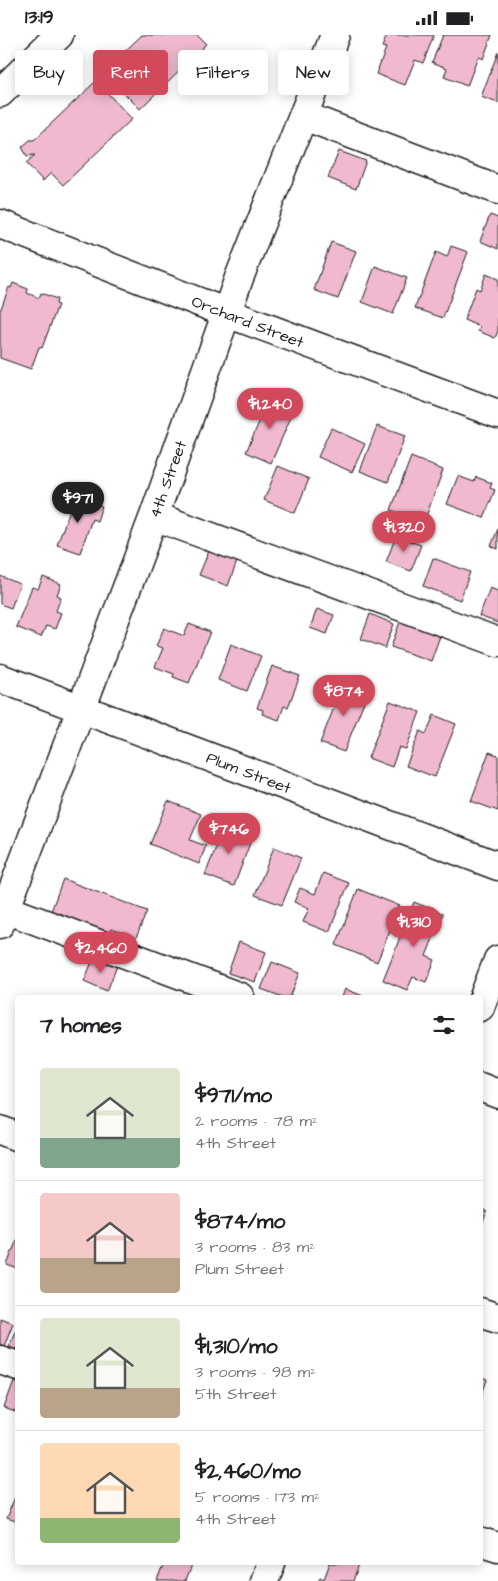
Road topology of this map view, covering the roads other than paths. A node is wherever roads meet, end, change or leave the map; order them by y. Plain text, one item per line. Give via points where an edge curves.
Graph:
1 (59, 35) edge
2 (334, 35) edge
3 (0, 93) edge
4 (304, 116) junction
5 (498, 190) edge
6 (0, 224) edge
7 (227, 313) junction
8 (498, 414) edge
9 (154, 515) junction
10 (498, 642) edge
11 (0, 678) edge
12 (81, 709) junction
13 (498, 866) edge
14 (2, 914) edge
15 (498, 959) edge
16 (234, 995) edge
17 (483, 999) edge
18 (483, 1088) edge
19 (498, 1094) edge
20 (0, 1130) edge
21 (15, 1136) edge
22 (483, 1313) edge
23 (498, 1318) edge
24 (0, 1359) edge
25 (15, 1365) edge
26 (483, 1542) edge
27 (498, 1547) edge
28 (270, 1565) edge
29 (264, 1581) edge

1 - 3 street
2 - 4 street, 4th Street
4 - 5 street
4 - 7 street, 4th Street
6 - 7 street, Orchard Street
7 - 8 street, Orchard Street
7 - 9 street, 4th Street
9 - 10 street
9 - 12 street, 4th Street
11 - 12 street, Plum Street
12 - 13 street, Plum Street
12 - 14 street, 4th Street
14 - 16 street
15 - 17 street
18 - 19 street
20 - 21 street
22 - 23 street
24 - 25 street
26 - 27 street
28 - 29 street

